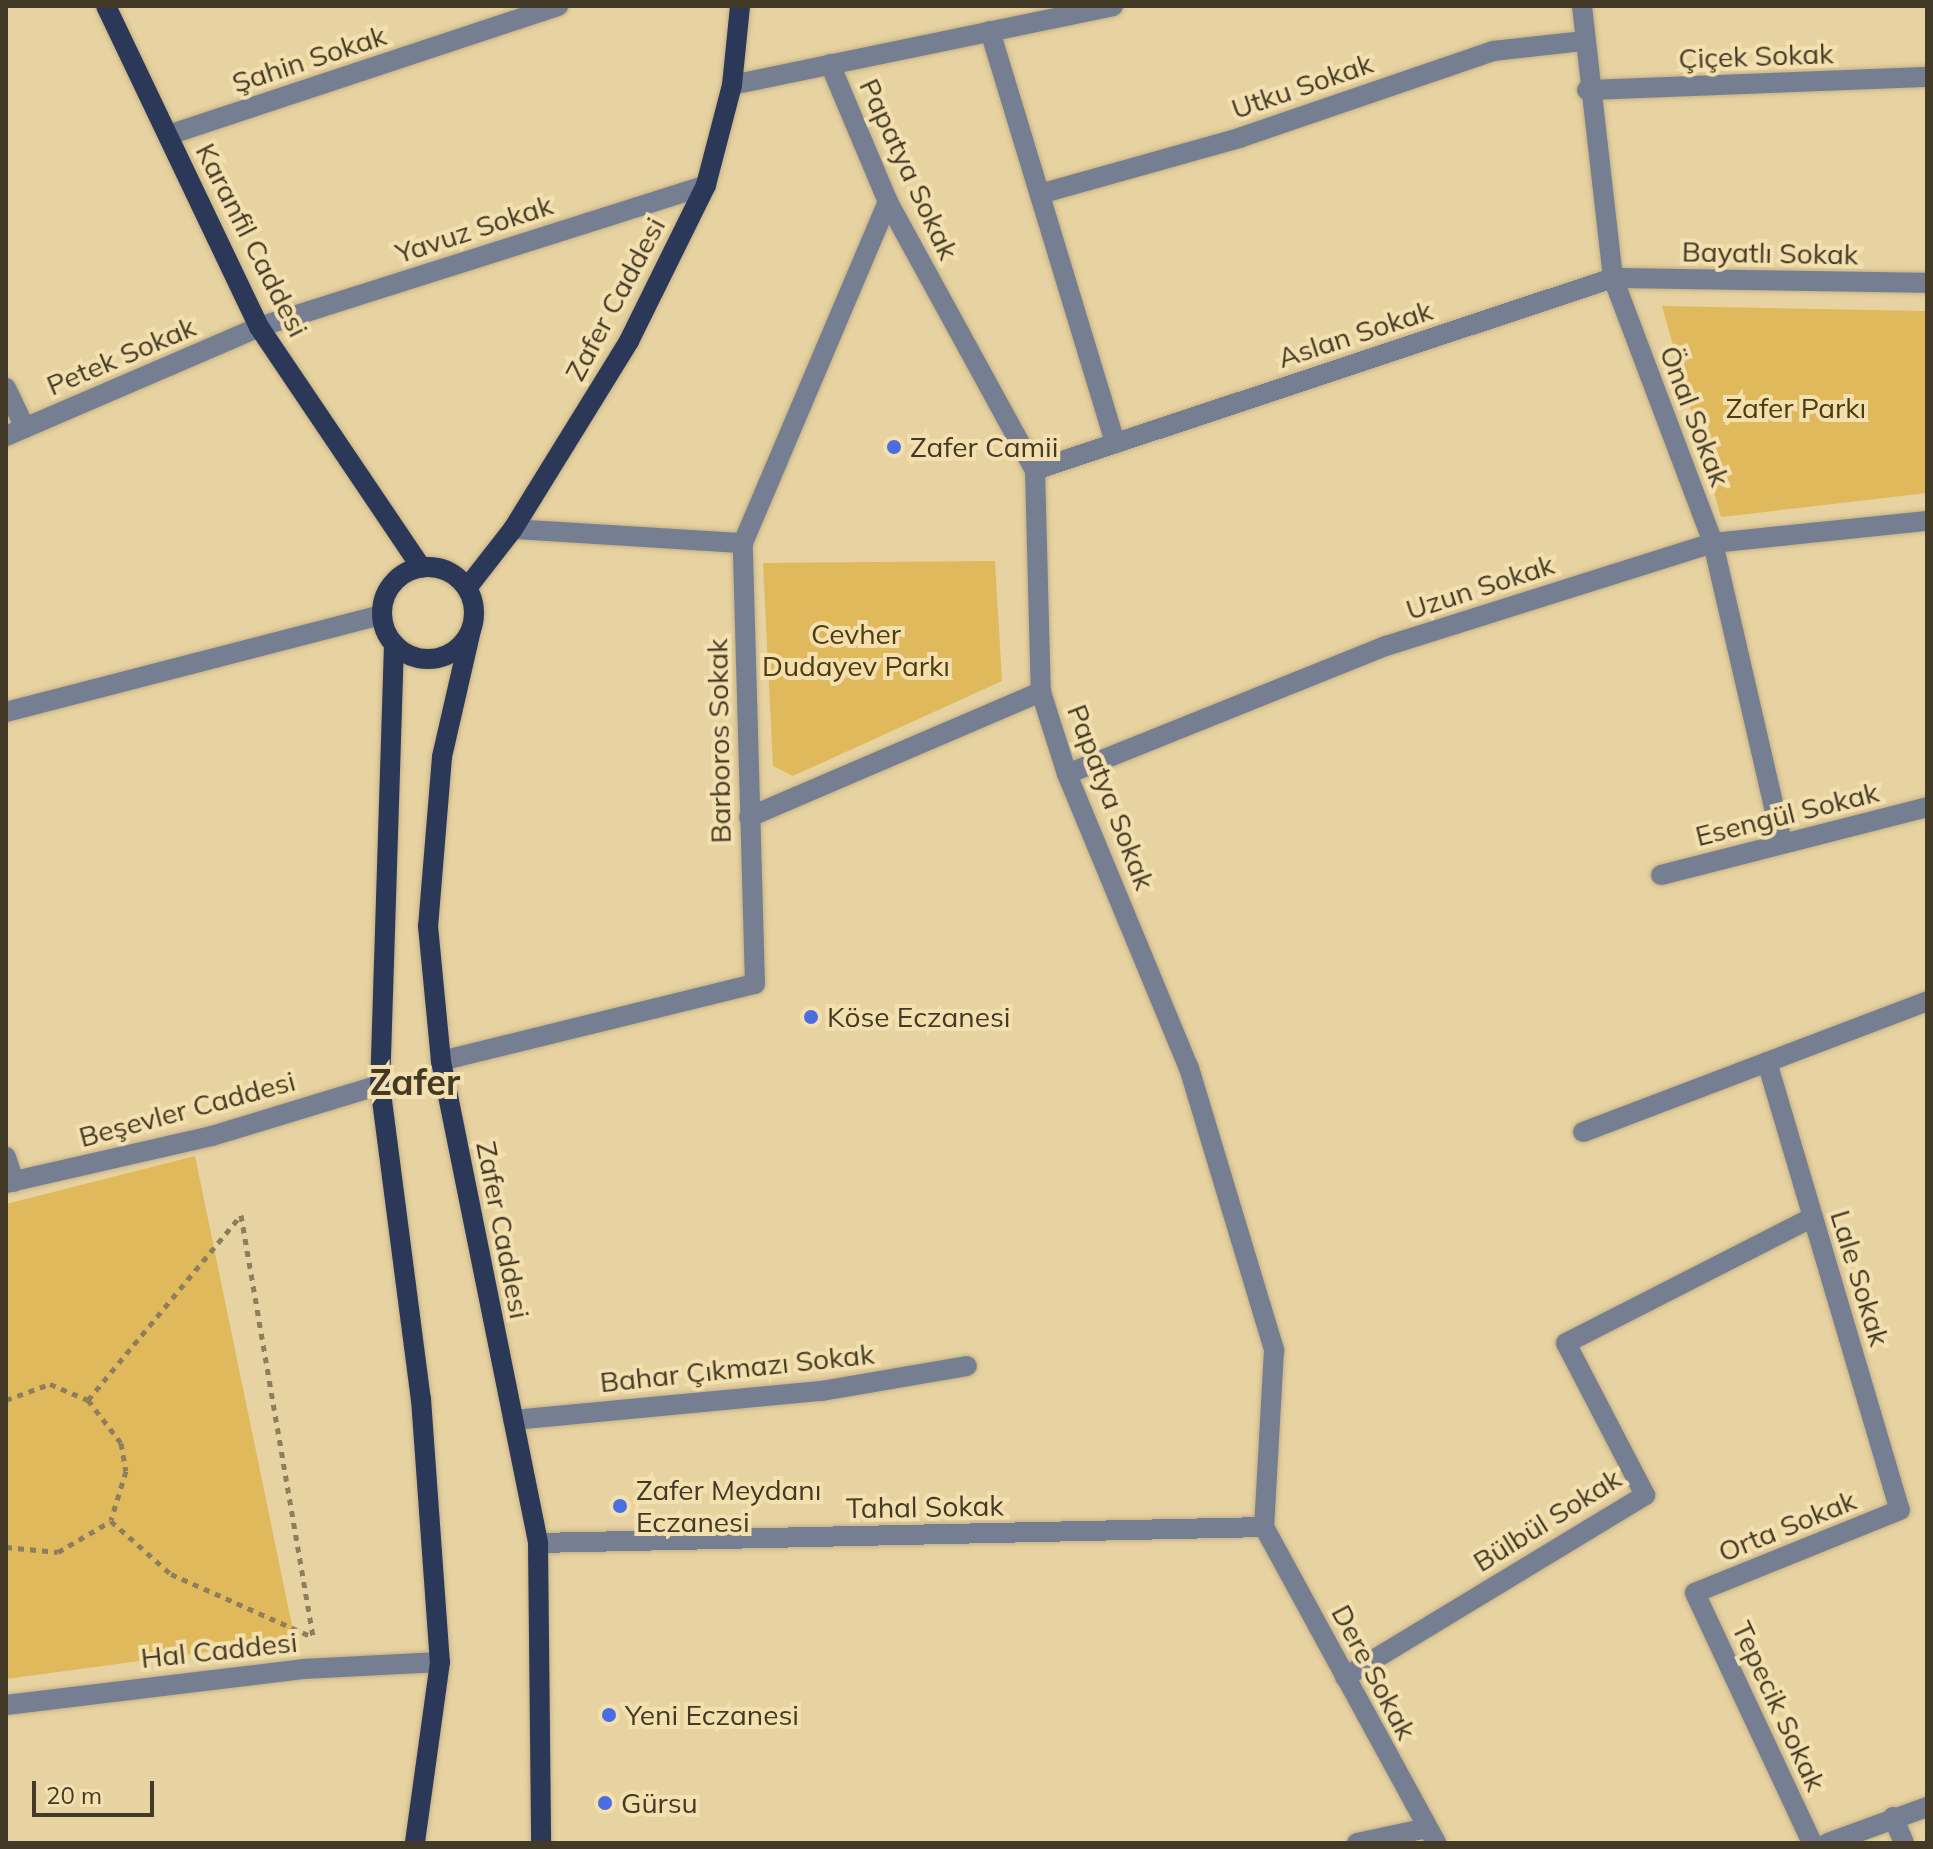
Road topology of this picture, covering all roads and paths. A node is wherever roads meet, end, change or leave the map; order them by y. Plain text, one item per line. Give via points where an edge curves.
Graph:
1 (106, 6) edge
2 (558, 6) edge
3 (740, 6) edge
4 (1113, 6) edge
5 (1582, 6) edge
6 (990, 31) junction
7 (1584, 41) junction
8 (830, 64) junction
9 (1927, 77) edge
10 (732, 85) junction
11 (1587, 90) junction
12 (168, 135) junction
13 (706, 185) junction
14 (1040, 194) junction
15 (888, 202) junction
16 (1613, 278) junction
17 (1927, 283) edge
18 (259, 327) junction
19 (6, 388) edge
20 (15, 432) edge
21 (1115, 443) junction
22 (1035, 470) junction
23 (1927, 521) edge
24 (513, 529) junction
25 (743, 543) junction
26 (1713, 543) junction
27 (421, 567) junction
28 (467, 588) junction
29 (382, 615) junction
30 (471, 630) junction
31 (394, 644) junction
32 (1041, 692) junction
33 (6, 712) edge
34 (1067, 774) junction
35 (1927, 807) edge
36 (749, 817) junction
37 (1782, 843) junction
38 (1661, 875) dead end
39 (1927, 1001) edge
40 (441, 1061) junction
41 (1767, 1062) junction
42 (380, 1085) junction
43 (1583, 1132) dead end
44 (6, 1157) edge
45 (10, 1182) edge
46 (1813, 1217) junction
47 (967, 1366) dead end
48 (6, 1400) edge
49 (88, 1400) junction
50 (513, 1420) junction
51 (1900, 1510) joint
52 (111, 1521) junction
53 (1264, 1527) junction
54 (538, 1543) junction
55 (6, 1547) edge
56 (1695, 1593) joint
57 (440, 1662) junction
58 (1345, 1677) junction
59 (6, 1705) edge
60 (1927, 1807) edge
61 (1893, 1817) junction
62 (1432, 1836) edge
63 (415, 1843) edge
64 (541, 1843) edge
65 (1357, 1843) edge
66 (1812, 1843) edge
67 (1828, 1843) edge
68 (1904, 1843) edge

1 - 12 main road, Karanfil Caddesi
2 - 12 street, Şahin Sokak
3 - 10 main road, Zafer Caddesi
4 - 6 street
5 - 7 street, Önal Sokak
6 - 8 street
6 - 14 street
7 - 11 street, Önal Sokak
7 - 14 street, Utku Sokak via 1493,51 1239,138
8 - 10 street
8 - 15 street, Papatya Sokak
9 - 11 street, Çiçek Sokak
10 - 13 main road, Zafer Caddesi
11 - 16 street, Önal Sokak
12 - 18 main road, Karanfil Caddesi
13 - 18 street, Yavuz Sokak
13 - 24 main road, Zafer Caddesi via 629,341
14 - 21 street
15 - 22 street, Papatya Sokak
15 - 25 street, Barboros Sokak
16 - 17 street, Bayatlı Sokak
16 - 21 street, Aslan Sokak
16 - 26 street, Önal Sokak
18 - 20 street, Petek Sokak
18 - 27 main road, Karanfil Caddesi
19 - 20 street
21 - 22 street, Aslan Sokak
22 - 32 street, Papatya Sokak
23 - 26 street, Uzun Sokak
24 - 25 street
24 - 28 main road, Zafer Caddesi
25 - 36 street, Barboros Sokak
26 - 34 street, Uzun Sokak via 1386,646
26 - 37 street, Önal Sokak
27 - 28 main road via 447,571
27 - 29 main road via 397,579
28 - 30 main road, Zafer Caddesi
29 - 31 main road
29 - 33 street
30 - 31 main road via 437,658
30 - 40 main road, Zafer Caddesi via 442,757 428,926
31 - 42 main road
32 - 34 street, Papatya Sokak
32 - 36 street
34 - 53 street, Papatya Sokak via 1189,1068 1274,1350
35 - 37 street, Esengül Sokak
36 - 40 street, Barboros Sokak via 755,984
37 - 38 street, Esengül Sokak
39 - 41 street
40 - 50 main road, Zafer Caddesi
41 - 43 street
41 - 46 street, Lale Sokak
42 - 45 street, Beşevler Caddesi via 212,1136
42 - 57 main road via 421,1399
44 - 45 street
46 - 51 street, Lale Sokak
46 - 58 street, Bülbül Sokak via 1566,1343 1645,1495
47 - 50 street, Bahar Çıkmazı Sokak via 822,1391
48 - 49 path via 50,1384
49 - 52 path via 121,1443 126,1471
49 - 52 path via 241,1215 313,1638 171,1574
50 - 54 main road, Zafer Caddesi
51 - 56 street, Orta Sokak
52 - 55 path via 58,1552
53 - 54 street, Tahal Sokak
53 - 58 street, Dere Sokak
54 - 64 main road, Zafer Caddesi
56 - 66 street, Tepecik Sokak
57 - 59 street, Hal Caddesi via 303,1669
57 - 63 main road
58 - 62 street, Dere Sokak
60 - 61 street
61 - 67 street
61 - 68 street
62 - 65 street

